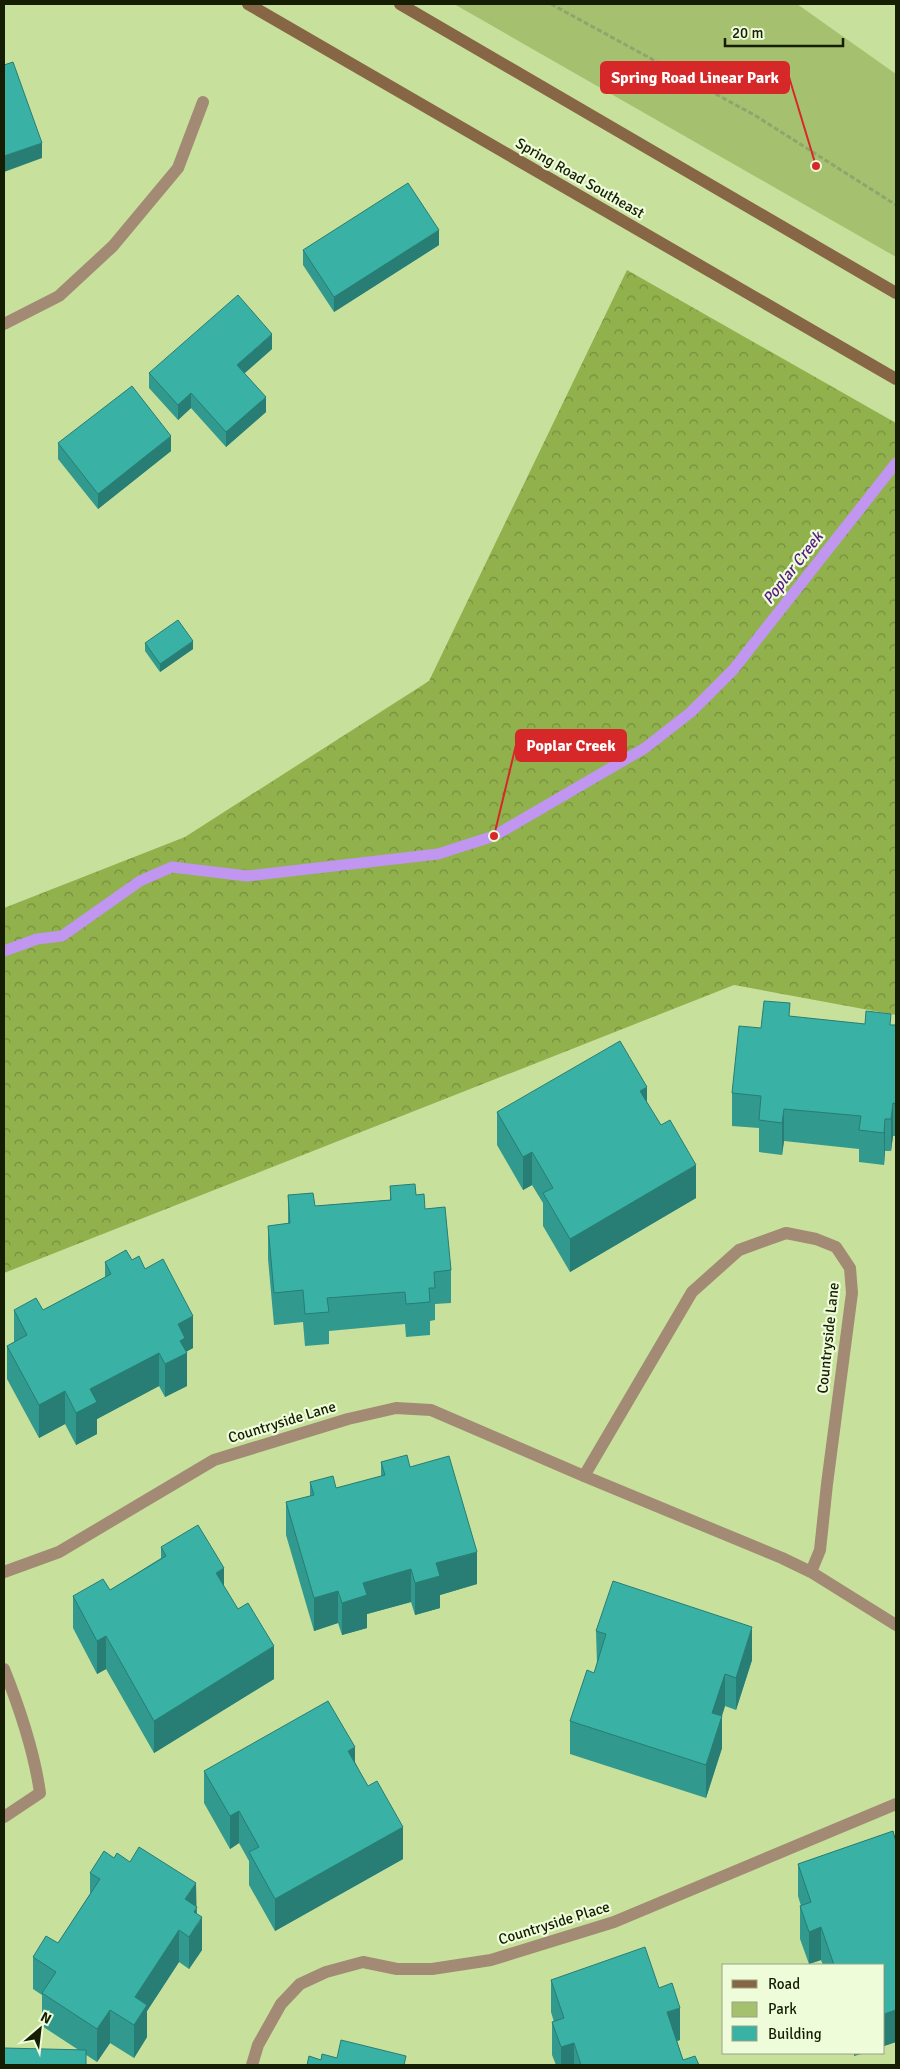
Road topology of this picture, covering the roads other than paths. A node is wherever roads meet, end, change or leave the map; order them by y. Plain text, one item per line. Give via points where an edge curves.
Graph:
1 (248, 4) edge
2 (400, 4) edge
3 (203, 102) dead end
4 (896, 293) edge
5 (4, 324) edge
6 (896, 379) edge
7 (584, 1476) junction
8 (4, 1572) edge
9 (811, 1572) junction
10 (896, 1625) edge
11 (4, 1669) edge
12 (896, 1804) edge
13 (4, 1818) edge
14 (252, 2065) edge

1 - 6 main road, Spring Road Southeast
2 - 4 main road
3 - 5 street via 178,168 113,246 59,296
7 - 8 street, Countryside Lane via 431,1410 396,1408 348,1419 214,1460 59,1552
7 - 9 street, Countryside Lane
7 - 9 street, Countryside Lane via 692,1292 739,1250 786,1233 836,1247 850,1268 852,1293 820,1550
9 - 10 street, Countryside Lane
11 - 13 street via 36,1764 40,1793
12 - 14 street, Countryside Place via 614,1922 491,1960 432,1970 397,1969 363,1962 326,1972 300,1984 281,2004 258,2045

